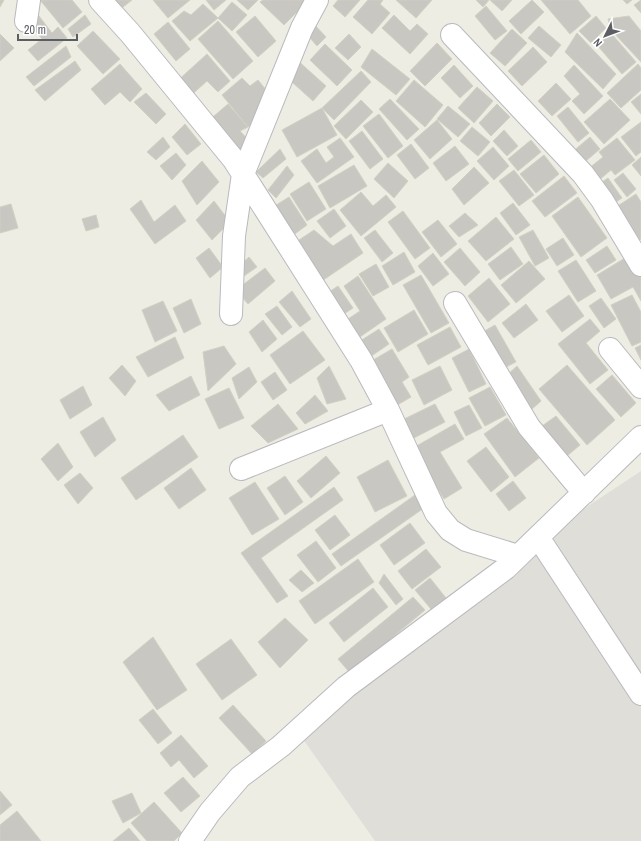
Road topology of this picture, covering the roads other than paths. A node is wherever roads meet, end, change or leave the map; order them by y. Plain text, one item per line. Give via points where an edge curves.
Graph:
1 (100, 0) edge
2 (317, 0) edge
3 (452, 35) dead end
4 (243, 174) junction
5 (641, 265) edge
6 (455, 303) dead end
7 (231, 314) dead end
8 (610, 349) dead end
9 (641, 387) edge
10 (388, 410) junction
11 (641, 437) edge
12 (241, 469) dead end
13 (584, 493) junction
14 (538, 537) junction
15 (518, 556) junction
16 (641, 694) edge
17 (190, 841) edge

1 - 4 street via 130,33
2 - 4 street via 302,28
3 - 5 street via 583,174 602,200
4 - 7 street via 234,236
4 - 10 street via 361,360
6 - 13 street via 529,427
8 - 9 street
10 - 12 street
10 - 15 street via 428,498 450,530 466,540
11 - 13 street
13 - 14 street
14 - 15 street
14 - 16 street
15 - 17 street via 506,568 346,687 281,746 240,776

